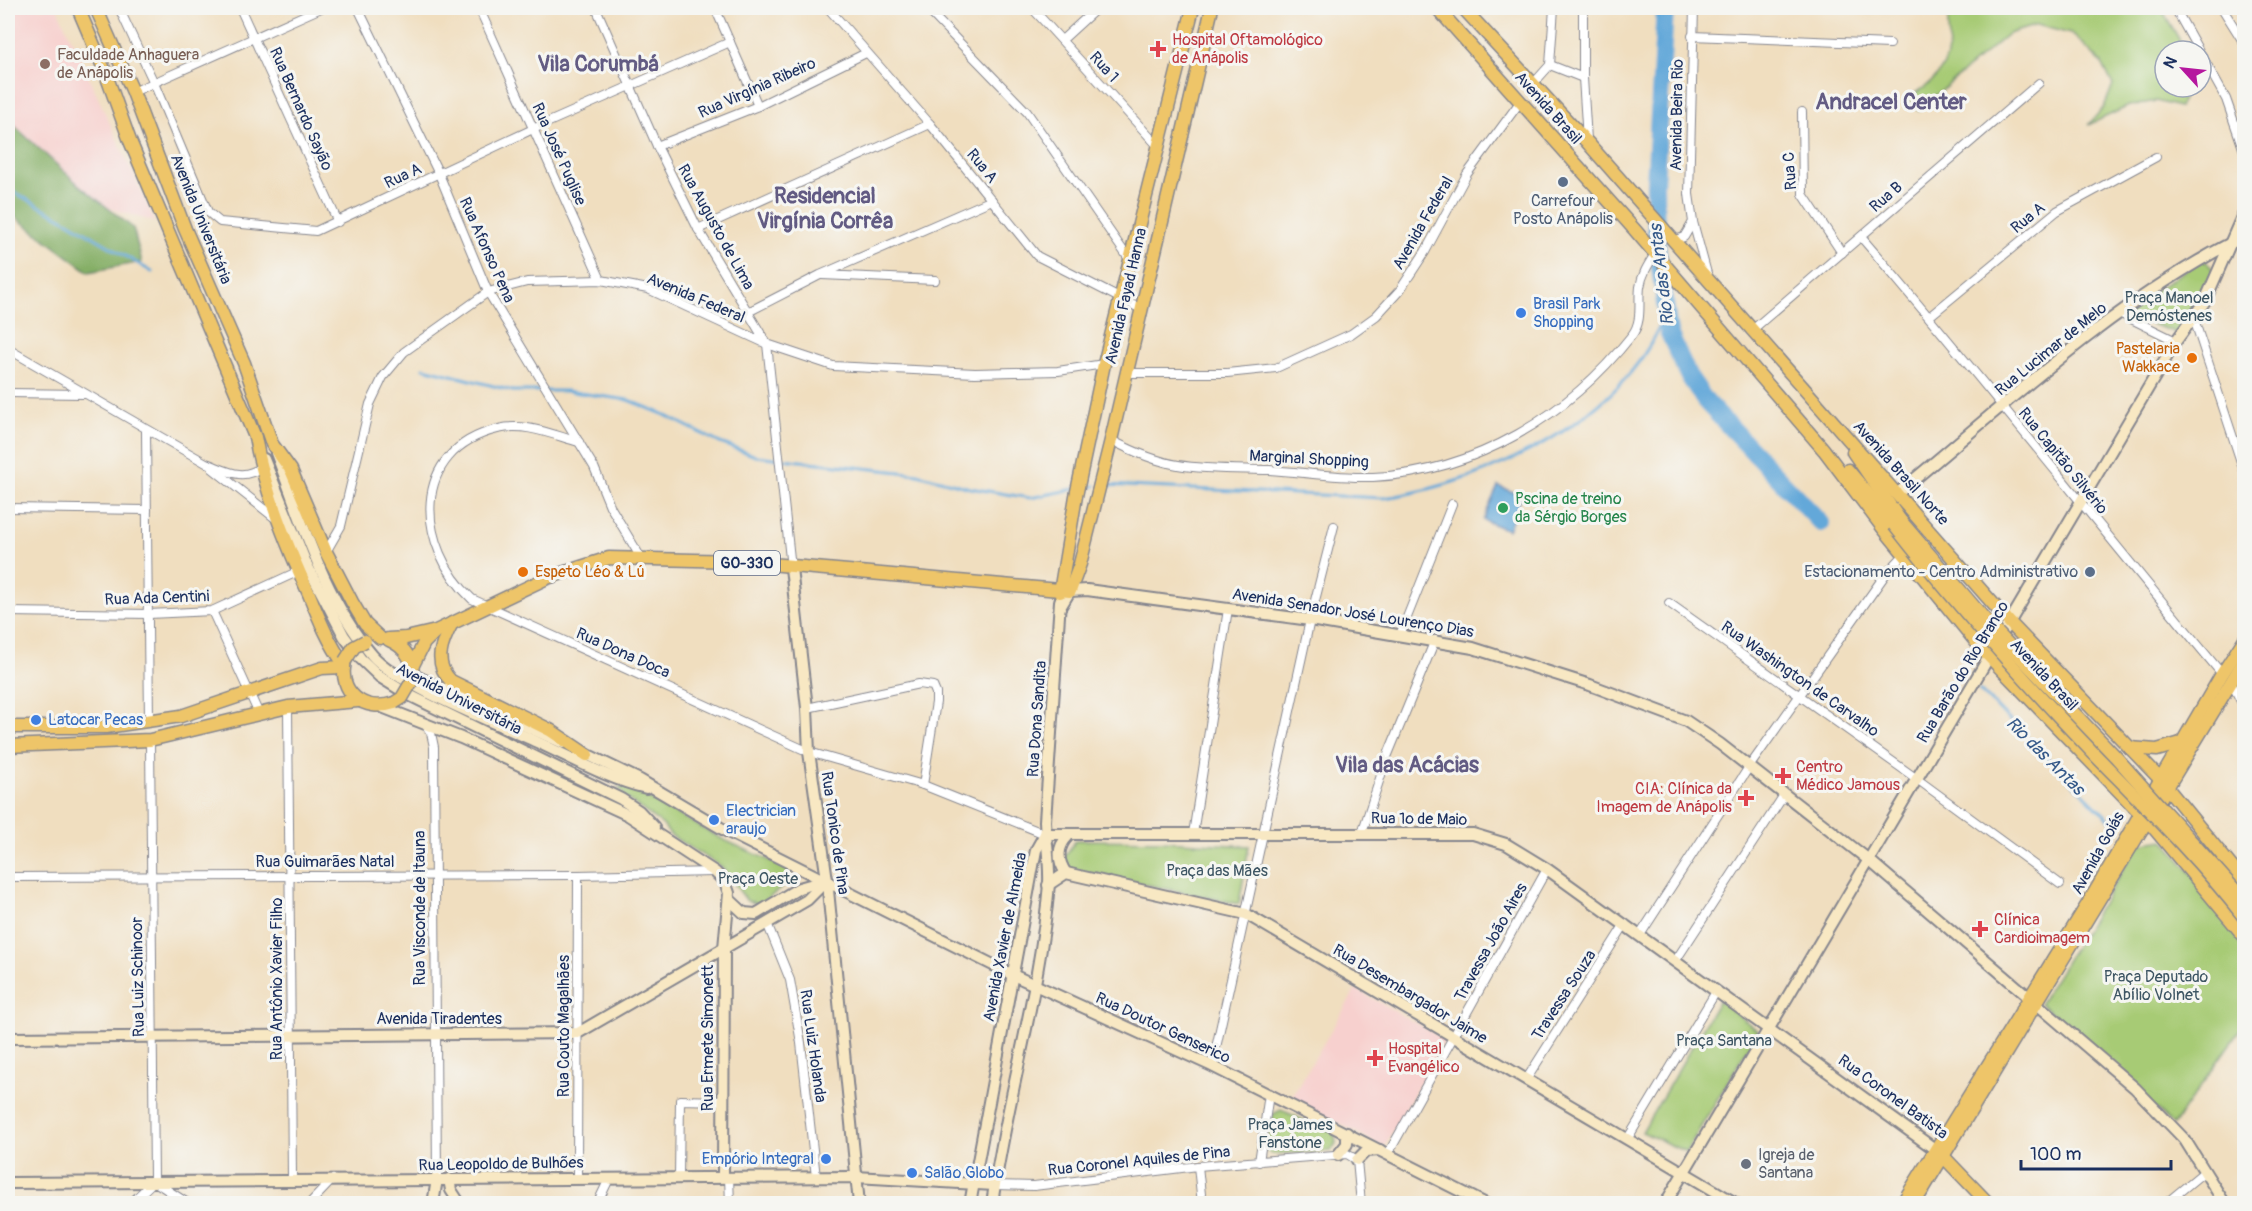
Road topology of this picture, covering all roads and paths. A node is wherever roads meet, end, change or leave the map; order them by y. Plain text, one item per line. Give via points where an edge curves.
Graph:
1 (78, 8) edge
2 (96, 8) edge
3 (119, 8) edge
4 (240, 8) edge
5 (321, 8) edge
6 (358, 8) edge
7 (479, 8) edge
8 (596, 8) edge
9 (715, 8) edge
10 (828, 8) edge
11 (926, 8) edge
12 (1032, 8) edge
13 (1097, 8) edge
14 (1193, 8) edge
15 (1212, 8) edge
16 (1463, 8) edge
17 (1554, 8) edge
18 (1583, 8) edge
19 (1694, 8) edge
20 (2175, 8) edge
21 (2222, 8) edge
22 (1440, 9) edge
23 (1692, 36) junction
24 (254, 38) junction
25 (2193, 39) edge
26 (1062, 40) junction
27 (730, 42) junction
28 (2244, 43) edge
29 (1890, 44) dead end
30 (866, 53) junction
31 (1179, 64) junction
32 (1550, 65) junction
33 (1198, 68) junction
34 (2213, 76) edge
35 (1583, 78) junction
36 (154, 83) junction
37 (2039, 83) dead end
38 (1533, 84) junction
39 (630, 86) junction
40 (133, 92) junction
41 (1520, 102) junction
42 (759, 106) junction
43 (1803, 112) dead end
44 (930, 124) junction
45 (533, 129) junction
46 (1587, 142) junction
47 (1157, 145) junction
48 (657, 146) junction
49 (2244, 151) edge
50 (2156, 157) dead end
51 (439, 174) junction
52 (1623, 183) joint
53 (992, 200) junction
54 (2244, 212) edge
55 (338, 222) junction
56 (1693, 222) junction
57 (185, 229) junction
58 (698, 229) junction
59 (169, 235) junction
60 (1861, 237) junction
61 (1670, 239) junction
62 (2233, 242) junction
63 (1842, 253) junction
64 (1655, 254) junction
65 (1129, 260) junction
66 (820, 275) junction
67 (601, 280) junction
68 (935, 280) dead end
69 (1709, 281) junction
70 (488, 292) junction
71 (1120, 300) junction
72 (1140, 308) junction
73 (748, 312) junction
74 (2118, 314) junction
75 (1930, 316) junction
76 (2193, 316) junction
77 (1751, 331) junction
78 (2176, 341) junction
79 (766, 344) junction
80 (8, 348) edge
81 (1104, 364) junction
82 (1125, 373) junction
83 (8, 393) edge
84 (86, 394) junction
85 (2001, 408) junction
86 (146, 431) junction
87 (255, 437) junction
88 (1848, 439) junction
89 (1111, 440) junction
90 (579, 442) junction
91 (273, 444) junction
92 (1824, 450) junction
93 (206, 463) junction
94 (261, 467) junction
95 (781, 467) joint
96 (2244, 471) edge
97 (1898, 493) junction
98 (1452, 504) dead end
99 (2080, 505) junction
100 (8, 508) edge
101 (147, 510) junction
102 (279, 521) junction
103 (1897, 522) junction
104 (1334, 526) dead end
105 (326, 552) junction
106 (1905, 554) junction
107 (641, 558) junction
108 (791, 568) junction
109 (298, 571) junction
110 (1065, 591) junction
111 (1669, 603) dead end
112 (486, 606) junction
113 (1228, 609) junction
114 (212, 611) junction
115 (8, 612) edge
116 (149, 614) junction
117 (1310, 620) junction
118 (452, 623) junction
119 (2010, 623) junction
120 (436, 631) junction
121 (1400, 635) junction
122 (384, 638) junction
123 (1436, 640) junction
124 (2244, 640) edge
125 (1990, 658) junction
126 (2244, 661) edge
127 (345, 664) junction
128 (412, 674) junction
129 (2226, 678) junction
130 (248, 695) junction
131 (1798, 696) junction
132 (358, 701) junction
133 (388, 705) junction
134 (288, 707) junction
135 (2244, 707) edge
136 (807, 708) junction
137 (258, 714) junction
138 (149, 722) junction
139 (424, 723) junction
140 (8, 727) edge
141 (150, 740) junction
142 (2181, 743) junction
143 (8, 746) edge
144 (2130, 748) junction
145 (809, 752) junction
146 (587, 755) junction
147 (1749, 767) junction
148 (1917, 779) junction
149 (2164, 784) junction
150 (922, 785) junction
151 (662, 792) junction
152 (1784, 795) junction
153 (2144, 817) junction
154 (1362, 833) junction
155 (1046, 834) junction
156 (1193, 834) junction
157 (662, 836) junction
158 (1068, 836) junction
159 (1263, 836) junction
160 (2166, 841) junction
161 (2136, 843) junction
162 (1870, 861) junction
163 (1547, 869) junction
164 (715, 872) junction
165 (1066, 873) junction
166 (434, 875) junction
167 (578, 875) junction
168 (151, 876) junction
169 (289, 876) junction
170 (8, 877) edge
171 (827, 880) junction
172 (2244, 882) edge
173 (2060, 884) dead end
174 (1048, 885) junction
175 (729, 899) junction
176 (2244, 900) edge
177 (1246, 914) junction
178 (2244, 917) edge
179 (767, 922) junction
180 (1625, 924) junction
181 (1640, 935) junction
182 (2244, 936) edge
183 (724, 948) junction
184 (1676, 960) junction
185 (1013, 975) junction
186 (1033, 985) junction
187 (1717, 990) junction
188 (2035, 1000) junction
189 (1769, 1026) junction
190 (578, 1033) junction
191 (436, 1034) junction
192 (291, 1035) junction
193 (153, 1036) junction
194 (1452, 1037) junction
195 (8, 1038) edge
196 (1212, 1066) junction
197 (1526, 1080) junction
198 (1269, 1094) junction
199 (723, 1101) junction
200 (1347, 1133) junction
201 (1628, 1138) junction
202 (1384, 1152) junction
203 (1940, 1153) junction
204 (1338, 1155) junction
205 (1357, 1160) junction
206 (1259, 1162) junction
207 (1198, 1166) junction
208 (1684, 1171) junction
209 (2205, 1171) junction
210 (726, 1177) junction
211 (816, 1177) junction
212 (856, 1177) junction
213 (577, 1178) junction
214 (679, 1178) junction
215 (292, 1179) junction
216 (333, 1179) junction
217 (437, 1179) junction
218 (448, 1179) junction
219 (609, 1179) junction
220 (154, 1181) junction
221 (8, 1183) edge
222 (973, 1184) junction
223 (994, 1185) junction
224 (130, 1203) edge
225 (189, 1203) edge
226 (309, 1203) edge
227 (433, 1203) edge
228 (460, 1203) edge
229 (597, 1203) edge
230 (730, 1203) edge
231 (859, 1203) edge
232 (970, 1203) edge
233 (992, 1203) edge
234 (1202, 1203) edge
235 (1361, 1203) edge
236 (1486, 1203) edge
237 (1665, 1203) edge
238 (1737, 1203) edge
239 (1902, 1203) edge
240 (1914, 1203) edge
241 (1989, 1203) edge
242 (2165, 1203) edge
243 (2225, 1203) edge

1 - 59 main road, Avenida Universitária
2 - 40 main road, Avenida Universitária
3 - 36 street, Rua A
4 - 24 street, Rua Bernardo Sayão
5 - 24 street
6 - 51 street, Rua Afonso Pena
7 - 45 street, Rua José Puglise
8 - 39 street, Rua Augusto de Lima
9 - 27 street
10 - 30 street, Rua A
11 - 65 street via 1027,112
12 - 26 street, Rua 1
13 - 26 street
14 - 31 main road, Avenida Fayad Hanna
15 - 33 main road, Avenida Fayad Hanna
16 - 38 main road, Avenida Brasil
17 - 32 street
18 - 35 street
19 - 23 street, Avenida Beira Rio
20 - 25 street
21 - 28 street
22 - 41 main road, Avenida Brasil
23 - 29 street
23 - 56 street, Avenida Beira Rio via 1689,194
24 - 36 street
24 - 55 street, Rua Bernardo Sayão
26 - 47 street, Rua 1
27 - 39 street, Rua A
27 - 42 street
30 - 42 street, Rua Virgínia Ribeiro
30 - 44 street, Rua A
31 - 33 main road
31 - 47 main road, Avenida Fayad Hanna
32 - 35 street
32 - 38 street
33 - 72 main road, Avenida Fayad Hanna
34 - 49 street via 2226,99
35 - 46 street
36 - 40 street
36 - 55 street, Rua A via 208,212 220,222 316,231
37 - 60 street, Rua B
38 - 46 main road, Avenida Brasil
39 - 45 street, Rua A
39 - 48 street, Rua Augusto de Lima
40 - 57 main road, Avenida Universitária
41 - 64 main road, Avenida Brasil
41 - 82 street, Avenida Federal via 1467,174 1400,290 1376,316 1351,334 1275,368 1227,373
42 - 48 street, Rua Virgínia Ribeiro
43 - 63 street, Rua C via 1803,194
44 - 53 street, Rua A
44 - 58 street
45 - 51 street, Rua A
45 - 67 street, Rua José Puglise
46 - 52 main road, Avenida Brasil
47 - 65 main road, Avenida Fayad Hanna
48 - 58 street, Rua Augusto de Lima
50 - 75 street, Rua A via 2057,211
51 - 55 street, Rua A
51 - 70 street, Rua Afonso Pena
52 - 61 main road, Avenida Brasil Norte
53 - 66 street
53 - 71 street, Rua A via 1037,256
54 - 62 main road, Rua Barão do Rio Branco
56 - 61 street via 1684,237
56 - 69 street, Avenida Beira Rio
57 - 59 main road
57 - 91 main road, Avenida Universitária via 244,363
58 - 73 street, Rua Augusto de Lima
59 - 87 main road, Avenida Universitária
60 - 63 street, Rua B
60 - 75 street, Rua Capitão Silvério
61 - 69 main road, Avenida Brasil Norte
62 - 74 main road, Rua Lucimar de Melo
62 - 76 main road, Rua Barão do Rio Branco via 2210,292
63 - 77 street, Rua B
64 - 89 street, Marginal Shopping via 1645,269 1634,332 1601,372 1567,403 1475,456 1422,470 1373,477 1179,465 1147,457
64 - 92 main road
65 - 71 main road, Avenida Fayad Hanna
66 - 68 street
66 - 73 street
67 - 70 street, Avenida Federal via 527,282
67 - 79 street, Avenida Federal via 648,289
69 - 77 main road, Avenida Brasil Norte
70 - 90 street, Rua Afonso Pena
70 - 105 street, Avenida Federal via 404,352 383,377 370,404 341,526
71 - 72 street, Rua A
71 - 81 main road, Avenida Fayad Hanna
72 - 82 main road, Avenida Fayad Hanna
73 - 79 street, Rua Augusto de Lima
74 - 78 street
74 - 85 main road, Rua Lucimar de Melo
75 - 85 street, Rua Capitão Silvério
76 - 78 main road, Rua Barão do Rio Branco
76 - 96 street
77 - 88 main road, Avenida Brasil Norte
78 - 99 main road, Rua Barão do Rio Branco
79 - 81 street, Avenida Federal via 833,366 934,372 1058,371
79 - 95 street, Rua Augusto de Lima
80 - 84 street
81 - 110 main road, Avenida Fayad Hanna via 1076,496
82 - 89 main road, Avenida Fayad Hanna
83 - 84 street
84 - 86 street
85 - 97 main road, Rua Lucimar de Melo
85 - 99 street, Rua Capitão Silvério
86 - 93 street
86 - 101 street
87 - 94 main road, Avenida Universitária
87 - 157 main road, Avenida Universitária via 306,563 344,636 360,658 380,677 409,695 621,799 639,810
88 - 97 main road, Avenida Brasil Norte
88 - 103 main road, Avenida Brasil
89 - 110 main road, Avenida Fayad Hanna
90 - 107 street, Rua Afonso Pena
90 - 112 street, Rua Dona Doca via 525,427 500,428 478,435 443,464 430,503 430,523 438,555 462,590
91 - 105 main road, Avenida Universitária via 291,470
91 - 151 main road, Avenida Universitária via 316,557 341,609 374,657 387,669 615,778
92 - 103 main road, Avenida Brasil
92 - 106 main road
93 - 94 street via 242,476
93 - 102 street
94 - 102 main road, Avenida Universitária
95 - 108 street, Rua Tonico de Pina
97 - 119 main road, Avenida Brasil Norte
98 - 121 street
99 - 119 main road, Rua Barão do Rio Branco
99 - 129 street, Rua Capitão Silvério
100 - 101 street
101 - 116 street
102 - 109 main road, Avenida Universitária
103 - 176 main road, Avenida Brasil, bridge
103 - 178 main road, Avenida Brasil, bridge via 1948,595 2189,852
104 - 117 street
105 - 122 main road, Avenida Universitária via 365,624
106 - 125 main road
106 - 131 street via 1885,575
107 - 108 main road, Avenida Senador José Lourenço Dias / GO-330 via 737,561
107 - 112 main road, Avenida Senador José Lourenço Dias / GO-330 via 609,558 547,578
108 - 110 main road, Avenida Senador José Lourenço Dias / GO-330
108 - 136 main road, Rua Tonico de Pina
109 - 114 street, Rua Ada Centini
109 - 127 main road, Avenida Universitária via 327,636
110 - 113 main road, Avenida Senador José Lourenço Dias / GO-330 via 1087,590
110 - 155 main road, Rua Dona Sandita
111 - 131 street, Rua Washington de Carvalho
112 - 118 main road, Avenida Senador José Lourenço Dias / GO-330
112 - 145 street, Rua Dona Doca
113 - 117 main road, Avenida Senador José Lourenço Dias / GO-330
113 - 156 street
114 - 116 street, Rua Ada Centini
114 - 130 street
115 - 116 street, Rua Ada Centini
116 - 138 street
117 - 121 main road, Avenida Senador José Lourenço Dias / GO-330
117 - 159 street
118 - 120 main road, Avenida Senador José Lourenço Dias / GO-330
118 - 146 main road via 439,655 444,673 451,681 550,730
119 - 125 main road, Rua Barão do Rio Branco
119 - 144 main road, Avenida Brasil Norte
120 - 122 main road, Avenida Senador José Lourenço Dias
120 - 128 main road, Avenida Senador José Lourenço Dias via 424,643
121 - 123 main road, Avenida Senador José Lourenço Dias / GO-330
122 - 127 main road, bridge via 354,647
122 - 128 main road via 402,647
123 - 147 main road, Avenida Senador José Lourenço Dias / GO-330 via 1524,664 1686,721
123 - 154 street via 1383,766
124 - 129 main road, Avenida Goiás
125 - 148 main road, Rua Barão do Rio Branco
125 - 153 main road
126 - 129 main road, Avenida Goiás
127 - 130 main road via 322,668
127 - 132 main road via 345,683
128 - 133 main road, bridge via 408,689
128 - 146 main road, Avenida Universitária
129 - 135 street, Rua Capitão Silvério
129 - 142 main road, Avenida Goiás
129 - 149 main road, Avenida Goiás
130 - 137 street
130 - 138 main road
131 - 147 street
131 - 148 street, Rua Washington de Carvalho
132 - 133 main road via 369,706
132 - 134 main road
133 - 139 main road, Avenida Universitária
134 - 137 main road
134 - 169 street, Rua Antônio Xavier Filho
136 - 145 main road, Rua Tonico de Pina
136 - 150 street via 919,684 933,686 936,702
137 - 141 main road
138 - 140 main road via 106,727
139 - 157 main road, Avenida Universitária via 576,790
139 - 166 street, Rua Visconde de Itauna via 434,742
141 - 143 main road
141 - 168 street, Rua Luiz Schinoor
142 - 144 main road via 2157,750
142 - 149 main road, Avenida Goiás
144 - 149 main road, Avenida Brasil Norte
145 - 150 street, Rua Dona Doca
145 - 171 main road, Rua Tonico de Pina
146 - 151 main road, Avenida Universitária
147 - 152 main road, Avenida Senador José Lourenço Dias / GO-330
147 - 181 street
148 - 162 main road, Rua Barão do Rio Branco
148 - 173 street, Rua Washington de Carvalho
149 - 153 main road, Avenida Goiás
149 - 172 main road, Avenida Brasil Norte
150 - 155 street, Rua Dona Doca
151 - 171 main road, Avenida Universitária via 726,831
152 - 162 main road, Avenida Senador José Lourenço Dias / GO-330
152 - 184 street
153 - 160 main road
153 - 161 main road, Avenida Goiás
153 - 188 main road, Avenida Goiás
154 - 159 main road, Rua 1º de Maio
154 - 163 main road, Rua 1º de Maio via 1473,834 1506,844
155 - 158 main road, Rua 1º de Maio
155 - 174 main road, Avenida Xavier de Almeida via 1050,852
155 - 185 main road, Avenida Xavier de Almeida via 1036,850
156 - 158 main road, Rua 1º de Maio
156 - 159 main road, Rua 1º de Maio
157 - 164 main road, Avenida Universitária
158 - 165 main road via 1059,854
159 - 177 street
160 - 161 main road via 2152,836
160 - 182 main road
161 - 188 main road, Avenida Goiás
162 - 188 main road, Avenida Senador José Lourenço Dias / GO-330
162 - 189 main road, Rua Barão do Rio Branco
163 - 180 main road, Rua 1º de Maio
163 - 194 street, Travessa João Aires
164 - 167 street, Rua Guimarães Natal
164 - 175 main road, Avenida Universitária via 725,882
165 - 174 main road
165 - 177 main road, Rua Desembargador Jaime
166 - 167 street, Rua Guimarães Natal
166 - 169 street, Rua Guimarães Natal
166 - 191 street, Rua Visconde de Itauna
167 - 190 street, Rua Couto Magalhães
168 - 169 street, Rua Guimarães Natal
168 - 170 street, Rua Guimarães Natal
168 - 193 street, Rua Luiz Schinoor
169 - 192 street, Rua Antônio Xavier Filho
171 - 175 main road via 799,888 756,914 744,913
171 - 179 main road, Avenida Tiradentes via 807,900
171 - 185 main road, Rua Doutor Genserico
171 - 212 main road, Rua Tonico de Pina
174 - 186 main road, Avenida Xavier de Almeida
175 - 183 main road, Rua Ermete Simonett
177 - 194 main road, Rua Desembargador Jaime
177 - 196 street
179 - 183 main road, Avenida Tiradentes
179 - 211 street, Rua Luiz Holanda via 790,980
180 - 181 main road, Rua 1º de Maio
180 - 197 street, Travessa Souza
181 - 184 main road, Rua 1º de Maio
183 - 190 main road, Avenida Tiradentes
183 - 199 main road, Rua Ermete Simonett
184 - 187 main road, Rua 1º de Maio
185 - 186 main road, Rua Doutor Genserico
185 - 222 main road, Avenida Xavier de Almeida
186 - 196 main road, Rua Doutor Genserico
186 - 223 main road, Avenida Xavier de Almeida
187 - 189 main road, Rua 1º de Maio
187 - 201 street
188 - 203 main road, Avenida Goiás
188 - 209 main road, Avenida Senador José Lourenço Dias / GO-330 via 2135,1088 2185,1140
189 - 203 main road, Rua Coronel Batista
189 - 208 main road, Rua Barão do Rio Branco
190 - 191 main road, Avenida Tiradentes
190 - 213 street, Rua Couto Magalhães
191 - 192 main road, Avenida Tiradentes
191 - 217 street, Rua Visconde de Itauna
192 - 193 main road, Avenida Tiradentes
192 - 215 street, Rua Antônio Xavier Filho
193 - 195 main road, Avenida Tiradentes
193 - 220 street, Rua Luiz Schinoor
194 - 197 main road, Rua Desembargador Jaime
194 - 202 street, Travessa João Aires
196 - 198 main road, Rua Doutor Genserico
197 - 201 main road, Rua Desembargador Jaime
198 - 200 main road, Rua Doutor Genserico
198 - 206 street
199 - 210 main road, Rua Ermete Simonett
199 - 214 street via 680,1100
200 - 202 main road, Rua Doutor Genserico
200 - 204 main road via 1347,1144
201 - 208 main road, Rua Desembargador Jaime
202 - 205 main road via 1366,1151
202 - 236 main road, Rua Doutor Genserico
203 - 239 main road, Avenida Goiás
203 - 240 main road, Avenida Goiás
203 - 241 main road, Rua Coronel Batista
204 - 205 street, Rua Coronel Aquiles de Pina via 1347,1154
204 - 206 street, Rua Coronel Aquiles de Pina
205 - 235 street
206 - 207 street, Rua Coronel Aquiles de Pina
207 - 223 street, Rua Coronel Aquiles de Pina via 1034,1186
207 - 234 street
208 - 237 main road, Rua Barão do Rio Branco
208 - 238 main road, Rua Desembargador Jaime
209 - 242 street
209 - 243 main road, Avenida Senador José Lourenço Dias / GO-330
210 - 211 main road, Rua Leopoldo de Bulhões
210 - 214 main road, Rua Leopoldo de Bulhões
210 - 230 street, Rua Ermete Simonett
211 - 212 main road, Rua Leopoldo de Bulhões
212 - 222 main road, Rua Leopoldo de Bulhões
212 - 231 main road, Rua Tonico de Pina
213 - 218 main road, Rua Leopoldo de Bulhões
213 - 219 main road, Rua Leopoldo de Bulhões
214 - 219 main road, Rua Leopoldo de Bulhões
215 - 216 main road, Rua Leopoldo de Bulhões
215 - 220 main road, Rua Leopoldo de Bulhões
216 - 217 main road, Rua Leopoldo de Bulhões
216 - 226 street
217 - 218 main road, Rua Leopoldo de Bulhões
217 - 227 main road, Rua Visconde de Itauna
218 - 228 main road
219 - 229 street
220 - 221 main road, Rua Leopoldo de Bulhões
220 - 224 street
220 - 225 street
222 - 223 main road, Rua Leopoldo de Bulhões
222 - 232 main road, Avenida Xavier de Almeida
223 - 233 main road, Avenida Xavier de Almeida

